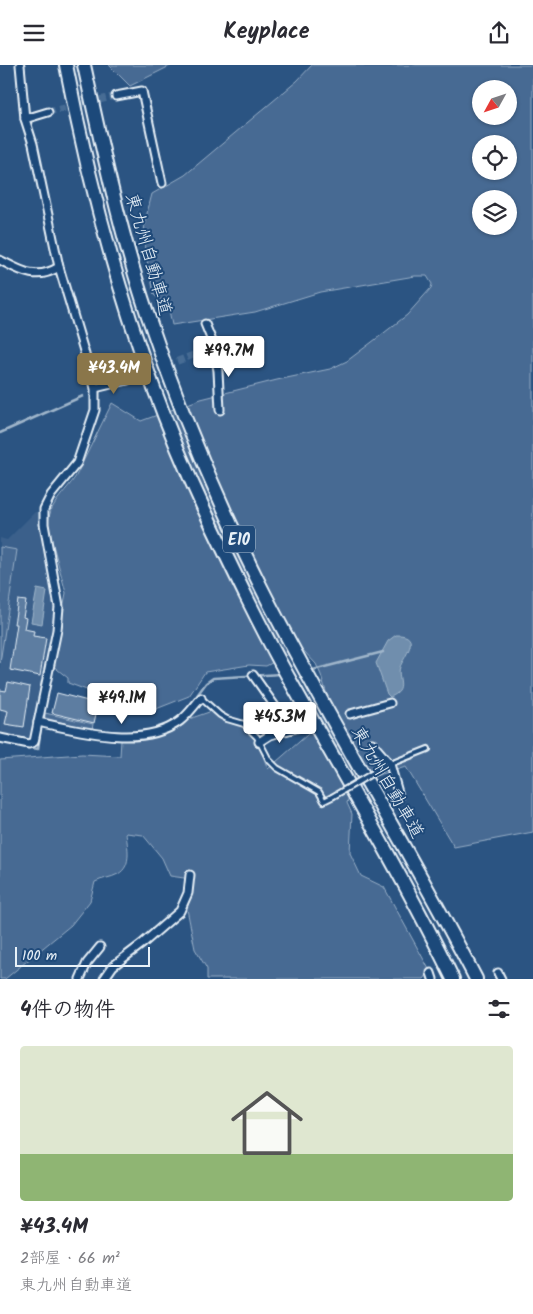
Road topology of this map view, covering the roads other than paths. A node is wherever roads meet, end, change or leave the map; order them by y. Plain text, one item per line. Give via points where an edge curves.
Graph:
1 (20, 65) edge
2 (66, 65) edge
3 (84, 65) edge
4 (116, 96) tunnel mouth
5 (48, 112) tunnel mouth
6 (26, 119) junction
7 (162, 183) dead end
8 (0, 260) edge
9 (59, 267) junction
10 (205, 324) dead end
11 (215, 347) junction
12 (201, 351) tunnel mouth
13 (128, 380) tunnel mouth
14 (95, 388) junction
15 (220, 410) dead end
16 (253, 675) dead end
17 (201, 698) joint
18 (390, 703) dead end
19 (350, 714) tunnel mouth
20 (38, 721) junction
21 (0, 739) edge
22 (259, 742) junction
23 (372, 743) dead end
24 (428, 749) dead end
25 (388, 765) junction
26 (399, 795) dead end
27 (190, 875) dead end
28 (100, 947) dead end
29 (80, 979) edge
30 (104, 979) edge
31 (453, 979) edge
32 (476, 979) edge

1 - 6 street
2 - 31 highway, 東九州自動車道 / E10 via 100,219 125,300 166,419 203,507 291,682 372,823
3 - 32 highway, 東九州自動車道 / E10 via 117,209 147,312 183,412 221,502 307,674 434,898
4 - 7 street via 142,91
5 - 6 street
6 - 9 street
8 - 9 street via 28,274 49,273
9 - 14 street
10 - 11 street
11 - 12 street
11 - 15 street
13 - 14 street
14 - 20 street via 95,411 78,463 44,509 59,607
16 - 22 street via 294,729 270,735
17 - 20 street via 179,722 159,731 138,735 107,736
17 - 22 lane via 220,715 244,724
18 - 19 street
20 - 21 street via 34,742
22 - 25 lane, bridge via 277,768 319,792 324,801
23 - 25 street
24 - 25 lane
25 - 26 street
27 - 30 street via 188,893 180,911 113,966
28 - 29 street via 86,963

